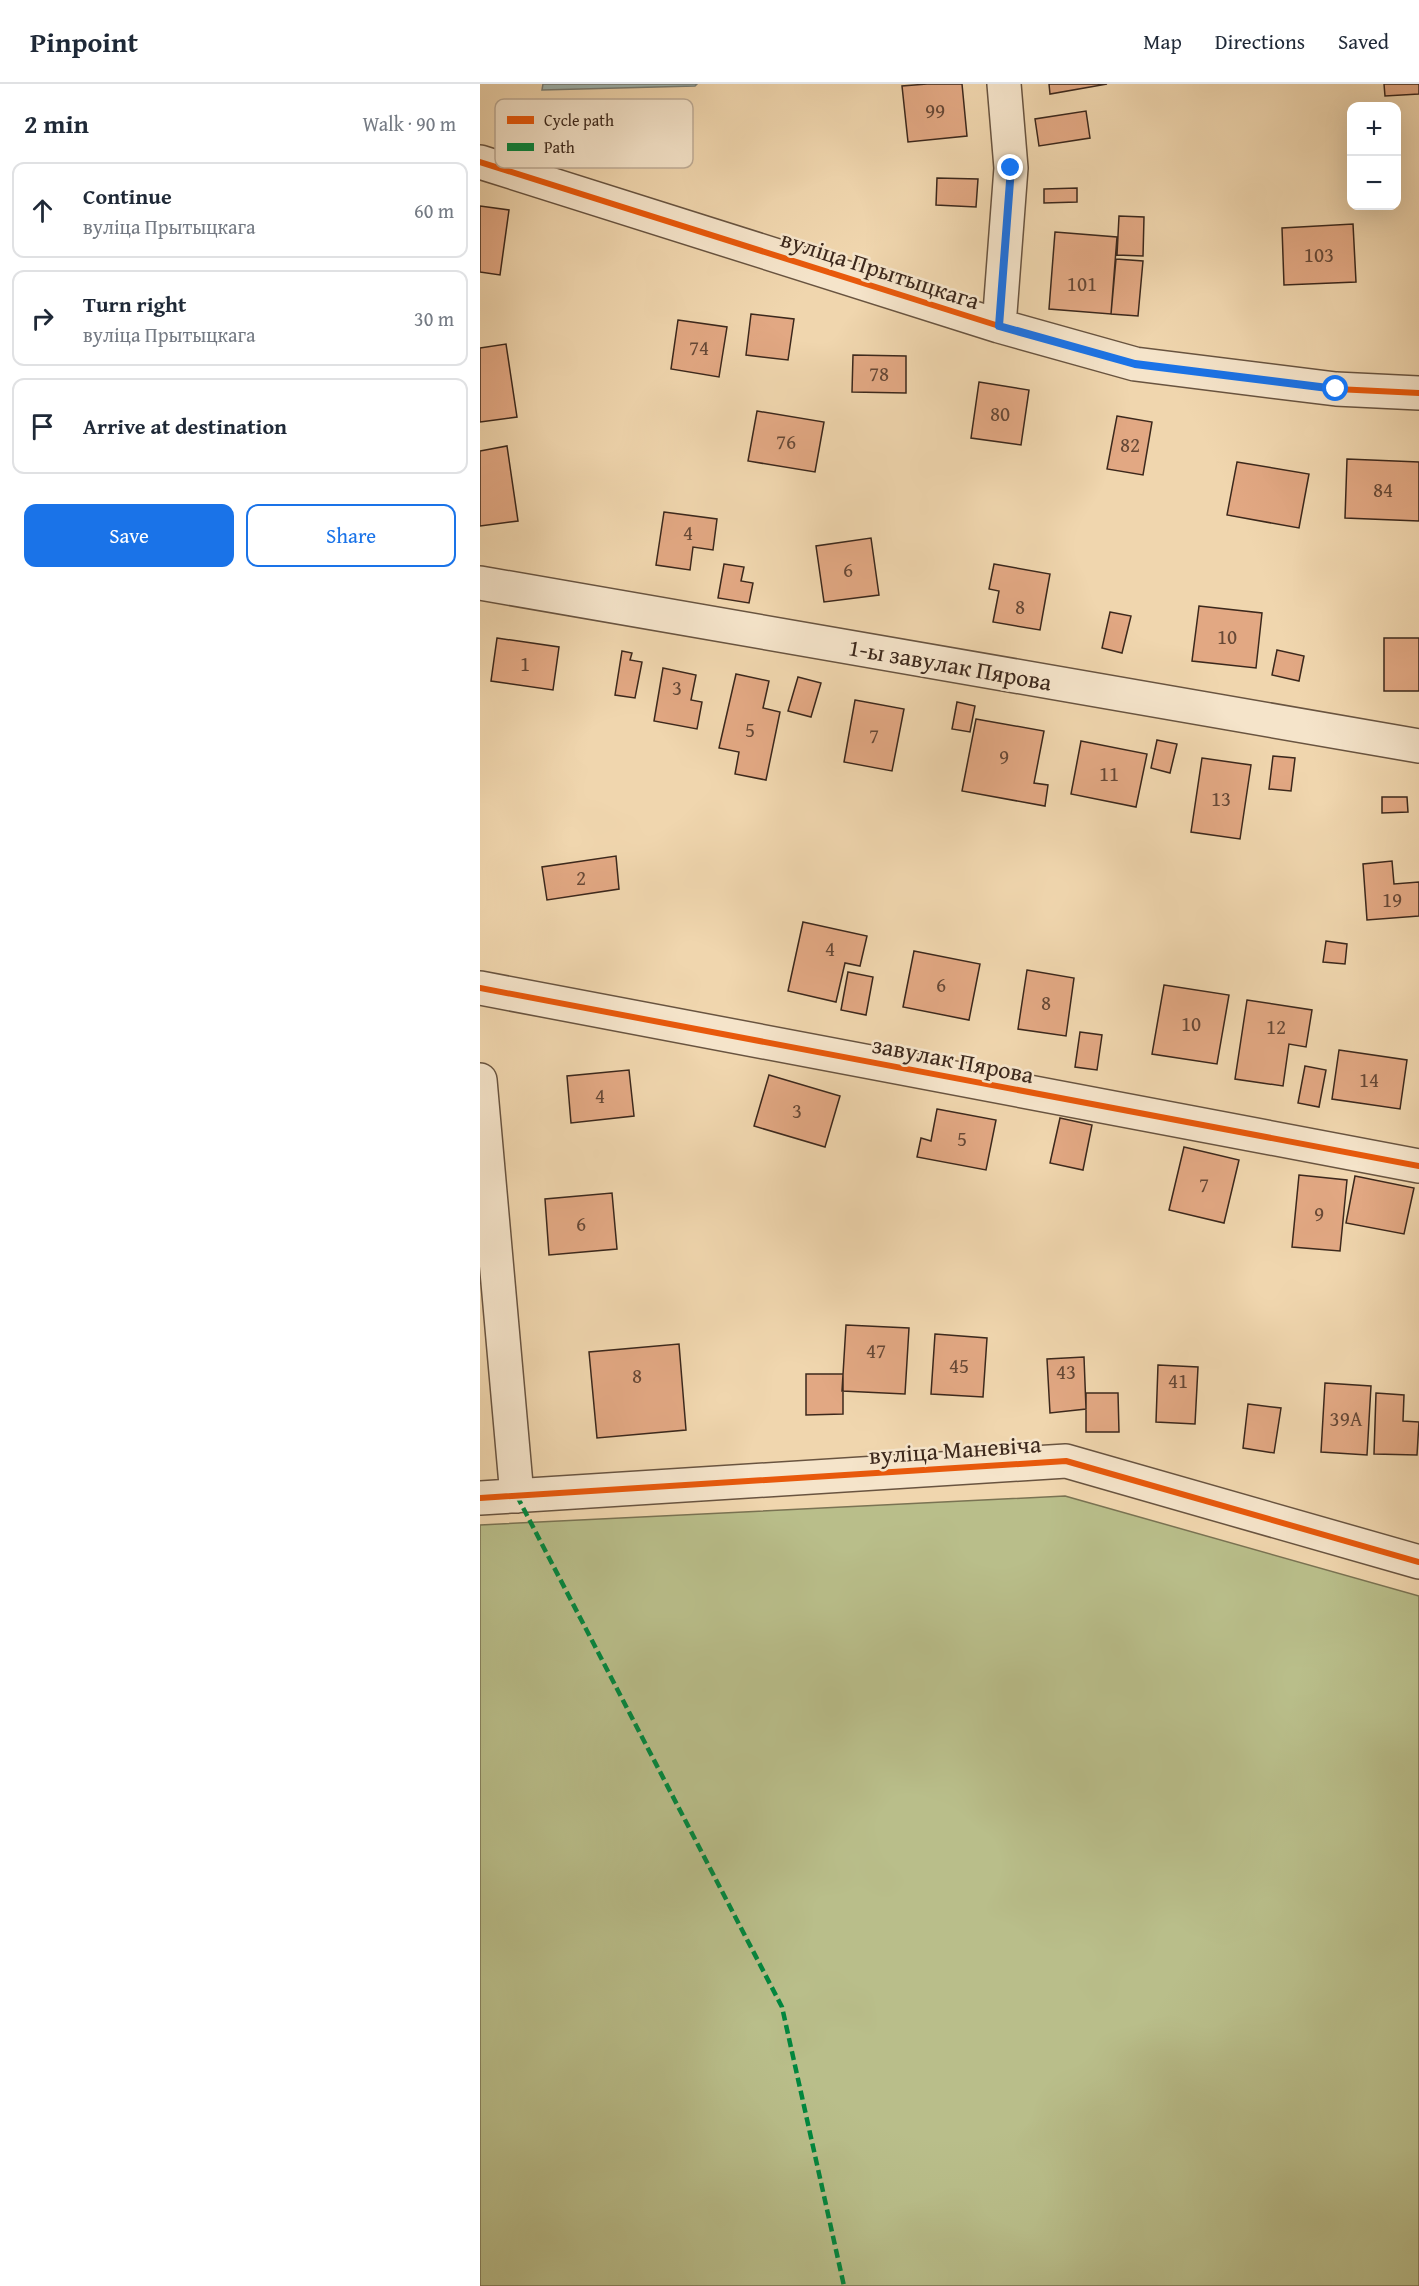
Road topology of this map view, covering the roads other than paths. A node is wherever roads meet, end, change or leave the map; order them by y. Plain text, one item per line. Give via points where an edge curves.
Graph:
1 (1004, 84) edge
2 (480, 162) edge
3 (495, 167) edge
4 (499, 168) edge
5 (999, 326) junction
6 (1419, 393) edge
7 (480, 583) edge
8 (1419, 746) edge
9 (480, 988) edge
10 (480, 1080) edge
11 (1419, 1166) edge
12 (517, 1496) junction
13 (480, 1498) edge
14 (1419, 1562) edge

1 - 5 street, вуліца Прытыцкага via 1011,168
2 - 3 street, вуліца Прытыцкага
4 - 5 street, вуліца Прытыцкага
5 - 6 street, вуліца Прытыцкага via 1135,364 1336,389
7 - 8 street, 1-ы завулак Пярова
9 - 11 street, завулак Пярова
10 - 12 street
12 - 13 street, вуліца Маневіча
12 - 14 street, вуліца Маневіча via 1066,1461

